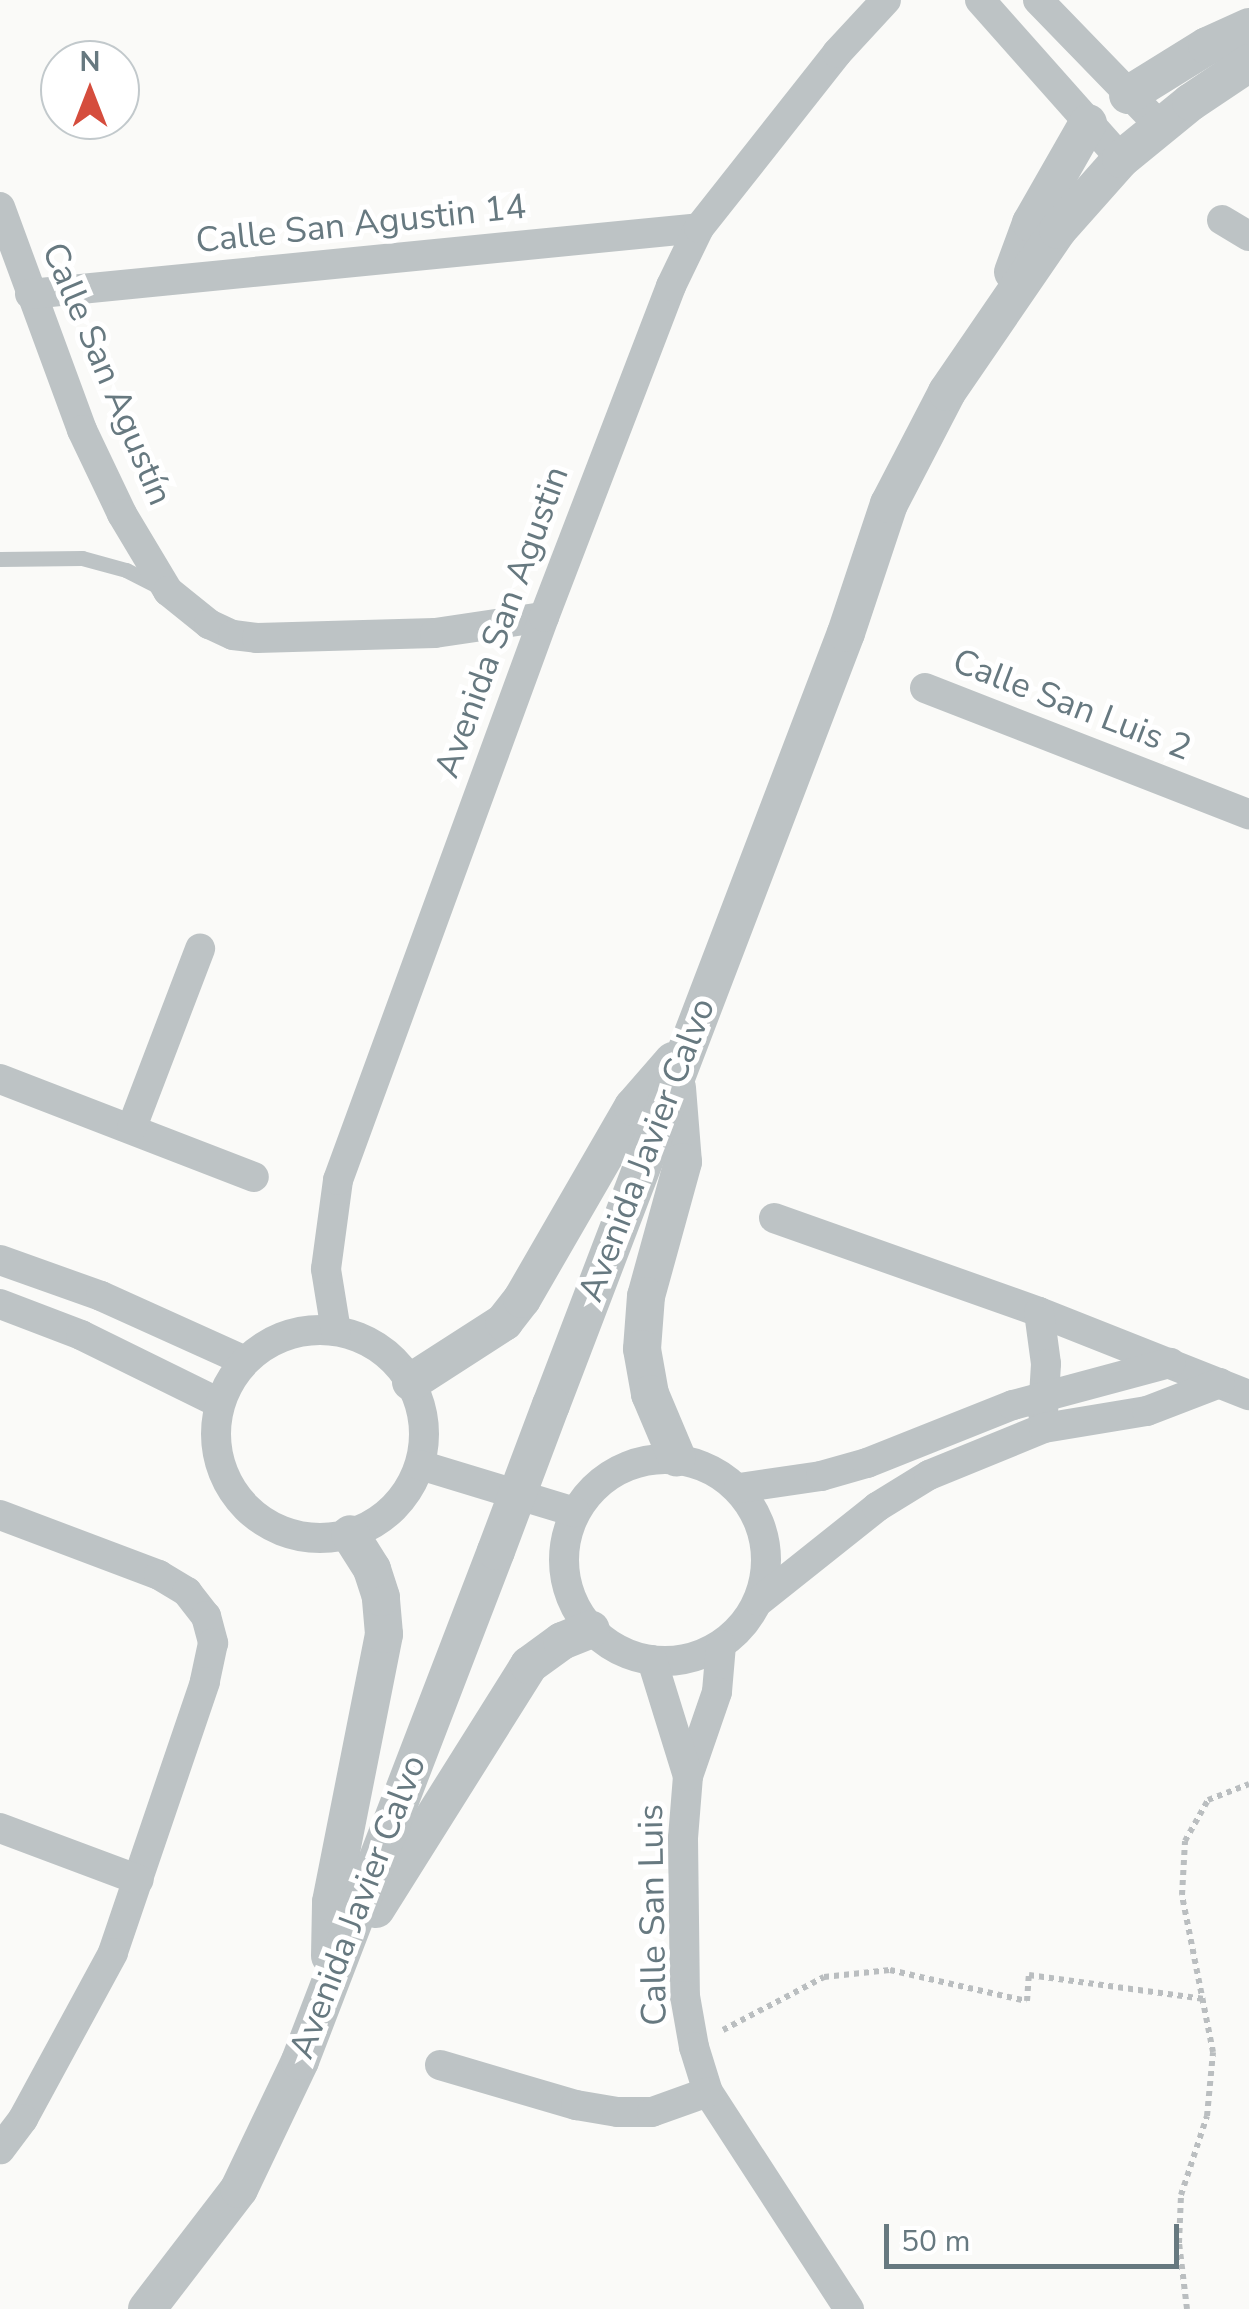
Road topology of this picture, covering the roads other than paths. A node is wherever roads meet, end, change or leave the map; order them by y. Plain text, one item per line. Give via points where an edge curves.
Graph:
1 (886, 0) edge
2 (980, 0) edge
3 (1038, 0) edge
4 (1249, 27) edge
5 (1249, 63) edge
6 (1128, 95) junction
7 (1088, 123) junction
8 (1160, 126) junction
9 (1122, 159) junction
10 (0, 207) edge
11 (1222, 220) dead end
12 (699, 228) junction
13 (1249, 236) edge
14 (30, 294) junction
15 (1000, 310) junction
16 (0, 559) edge
17 (168, 591) junction
18 (544, 616) junction
19 (924, 688) dead end
20 (1249, 814) edge
21 (200, 949) dead end
22 (682, 1061) junction
23 (0, 1079) edge
24 (132, 1127) junction
25 (254, 1177) dead end
26 (774, 1218) dead end
27 (0, 1260) edge
28 (0, 1304) edge
29 (1039, 1312) junction
30 (336, 1331) junction
31 (245, 1361) junction
32 (1170, 1363) junction
33 (411, 1382) junction
34 (1220, 1383) junction
35 (1249, 1395) edge
36 (1042, 1397) junction
37 (219, 1403) junction
38 (1044, 1428) junction
39 (678, 1458) junction
40 (420, 1465) junction
41 (739, 1488) junction
42 (575, 1512) junction
43 (0, 1515) edge
44 (350, 1534) junction
45 (758, 1602) junction
46 (591, 1630) junction
47 (721, 1644) junction
48 (652, 1660) junction
49 (688, 1776) junction
50 (0, 1828) edge
51 (139, 1880) junction
52 (330, 1983) junction
53 (440, 2065) dead end
54 (708, 2092) junction
55 (12, 2115) edge
56 (0, 2148) edge
57 (148, 2309) edge
58 (849, 2309) edge

1 - 12 street, Avenida San Agustin
2 - 7 street
3 - 6 street
4 - 6 street
5 - 8 street, Avenida Javier Calvo
6 - 8 street
7 - 9 street
7 - 15 street via 1031,223
8 - 9 street, Avenida Javier Calvo
9 - 15 street, Avenida Javier Calvo via 1058,230
10 - 14 street, Calle San Agustín
11 - 13 street
12 - 14 street, Calle San Agustin 14
12 - 18 street, Avenida San Agustin
14 - 17 street, Calle San Agustín via 82,430
15 - 22 street, Avenida Javier Calvo via 947,392 889,504
16 - 17 lane via 82,558
17 - 18 street, Calle San Agustín via 210,624 256,638 435,634
18 - 30 street, Avenida San Agustin via 338,1180 326,1269
19 - 20 street, Calle San Luis 2
21 - 24 street
22 - 33 street via 633,1107 504,1322
22 - 39 street via 683,1162 646,1296 642,1349 650,1394
22 - 52 street, Avenida Javier Calvo, bridge
23 - 24 street
24 - 25 street
26 - 29 street
27 - 31 street via 101,1296
28 - 37 street
29 - 32 street
29 - 36 street via 1046,1364
30 - 31 street via 304,1331 273,1341
30 - 33 street via 380,1348
31 - 37 street
32 - 34 street
32 - 36 street
33 - 40 street via 422,1408
34 - 35 street
34 - 38 street via 1147,1411
36 - 38 street
36 - 41 street via 867,1463
37 - 44 street via 216,1446 230,1489 262,1521 304,1537
38 - 45 street via 929,1474
39 - 41 street via 711,1468
39 - 42 street via 637,1462 600,1480
40 - 42 street
40 - 44 street via 405,1496
41 - 45 street via 757,1512 766,1542
42 - 46 street via 564,1541 564,1573
43 - 51 street via 159,1575 187,1592 206,1616 213,1643 205,1682
44 - 52 street via 372,1569 384,1634 330,1902
45 - 47 street
46 - 48 street via 619,1650
46 - 52 street via 562,1641 529,1666
47 - 48 street via 676,1661
47 - 49 street, Calle San Luis via 717,1692
48 - 49 street, Calle San Luis
49 - 54 street, Calle San Luis via 683,1933 694,2047
50 - 51 street
51 - 55 street via 113,1953
52 - 57 street, Avenida Javier Calvo via 239,2189
53 - 54 street via 616,2112 652,2112
54 - 58 street, Calle San Luis
55 - 56 street

